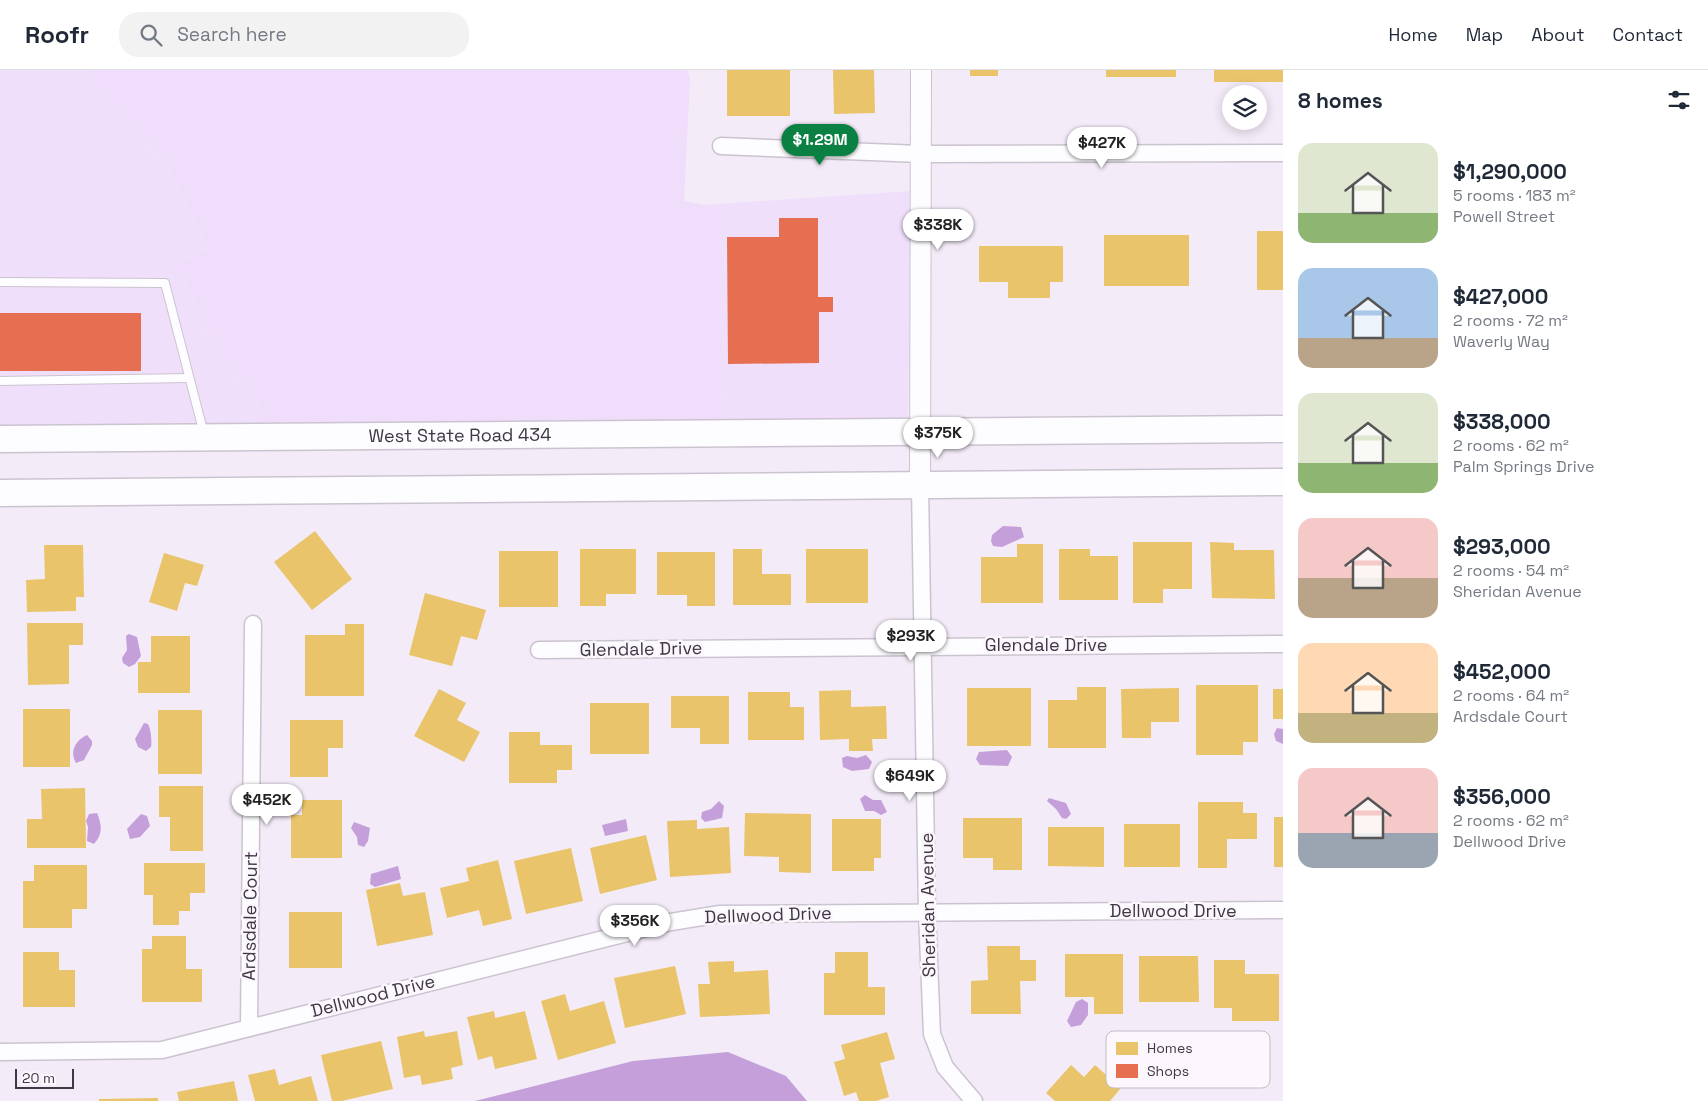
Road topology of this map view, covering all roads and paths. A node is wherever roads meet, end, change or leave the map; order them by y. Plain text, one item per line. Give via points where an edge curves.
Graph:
1 (921, 70) edge
2 (721, 146) dead end
3 (1283, 153) edge
4 (921, 154) junction
5 (0, 282) edge
6 (189, 378) junction
7 (0, 381) edge
8 (1283, 429) edge
9 (920, 432) junction
10 (204, 436) junction
11 (0, 439) edge
12 (1283, 482) edge
13 (920, 486) junction
14 (0, 493) edge
15 (253, 624) dead end
16 (1283, 644) edge
17 (924, 646) junction
18 (539, 650) dead end
19 (1283, 910) edge
20 (928, 912) junction
21 (249, 1028) junction
22 (0, 1052) edge
23 (974, 1101) edge

1 - 4 street
2 - 4 street
3 - 4 street
4 - 9 street
5 - 6 lane via 165,283
6 - 7 lane
6 - 10 lane
8 - 9 main road, West State Road 434
9 - 10 main road, West State Road 434
9 - 13 street
10 - 11 main road, West State Road 434
12 - 13 main road
13 - 14 main road
13 - 17 street, Sheridan Avenue
15 - 21 street, Ardsdale Court
16 - 17 street, Glendale Drive
17 - 18 street, Glendale Drive
17 - 20 street, Sheridan Avenue
19 - 20 street, Dellwood Drive
20 - 21 street, Dellwood Drive via 720,914 671,922
20 - 23 street, Sheridan Avenue via 932,1034 946,1067
21 - 22 street, Dellwood Drive via 162,1050

